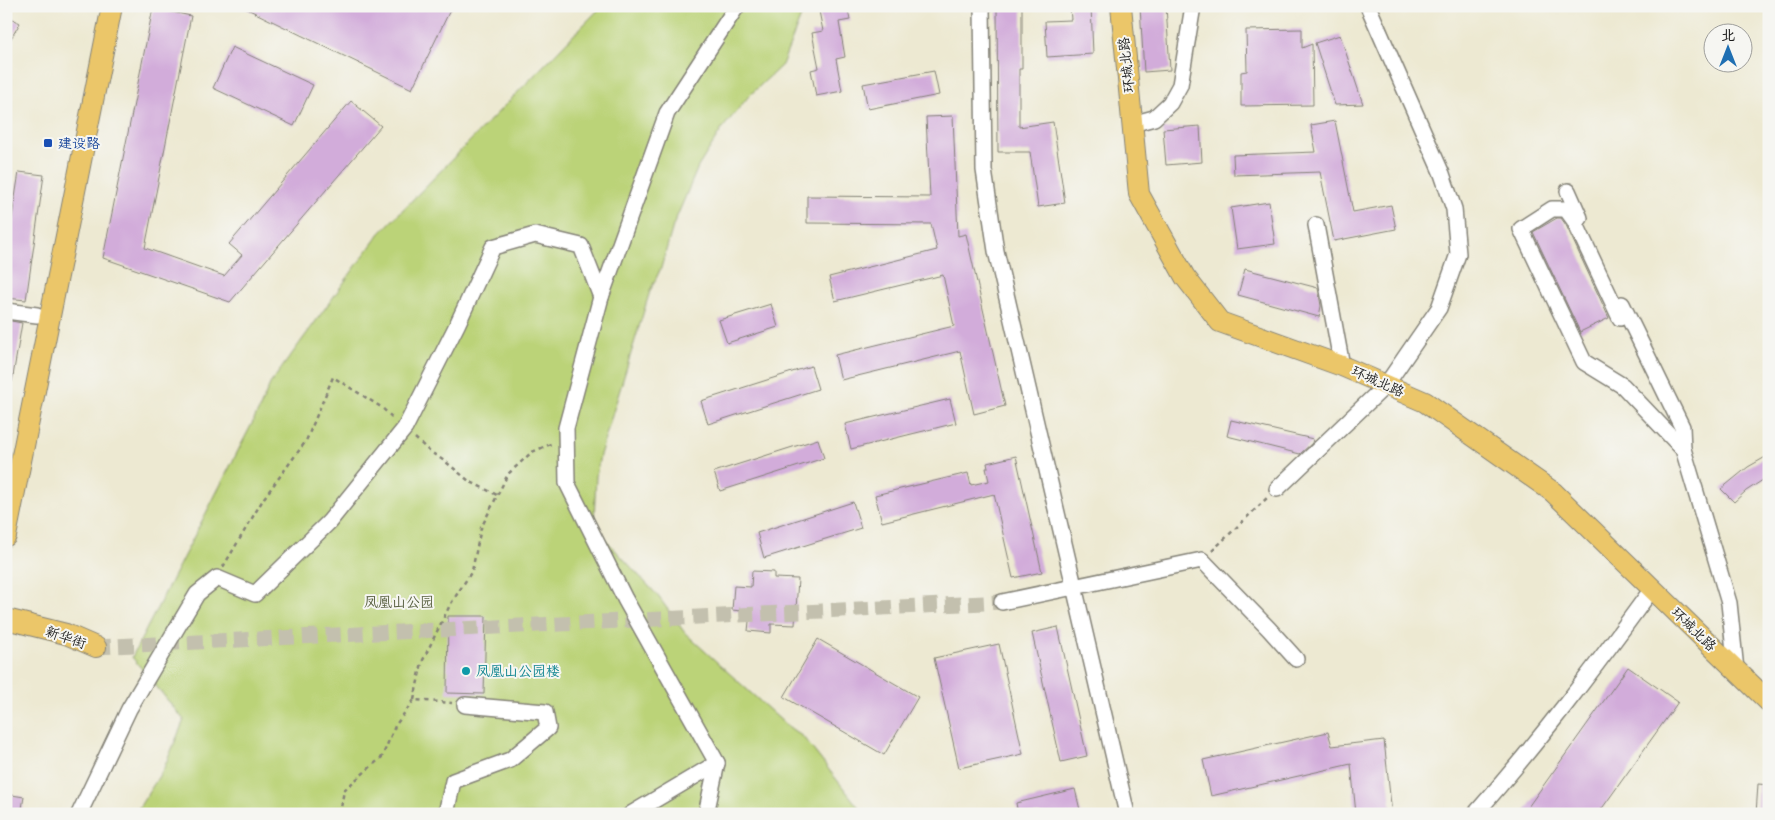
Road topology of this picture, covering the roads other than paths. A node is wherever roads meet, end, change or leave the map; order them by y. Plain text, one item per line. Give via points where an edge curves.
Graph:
1 (99, 6) edge
2 (112, 6) edge
3 (737, 6) edge
4 (982, 6) edge
5 (1120, 6) edge
6 (1193, 6) edge
7 (1368, 6) edge
8 (1132, 124) junction
9 (1568, 191) dead end
10 (1316, 225) dead end
11 (601, 297) junction
12 (6, 311) edge
13 (37, 315) junction
14 (1620, 318) dead end
15 (1342, 366) junction
16 (1386, 385) junction
17 (1683, 448) junction
18 (6, 468) edge
19 (1277, 489) road end
20 (6, 536) edge
21 (1074, 587) junction
22 (1652, 589) junction
23 (1002, 602) tunnel mouth
24 (6, 619) edge
25 (6, 632) edge
26 (1296, 659) dead end
27 (1736, 670) junction
28 (1769, 702) edge
29 (465, 704) road end
30 (717, 763) junction
31 (79, 814) edge
32 (446, 814) edge
33 (632, 814) edge
34 (706, 814) edge
35 (1126, 814) edge
36 (1475, 814) edge

1 - 13 main road
2 - 20 main road
3 - 11 street via 667,113
4 - 21 street via 984,170 996,251
5 - 8 main road, 环城北路
6 - 8 street via 1180,85 1170,103 1154,118
7 - 16 street via 1442,174 1454,209 1458,254 1439,308
8 - 15 main road, 环城北路 via 1139,194 1185,277 1220,322
9 - 17 street via 1682,427
10 - 15 street
11 - 30 street via 566,428 567,483 625,599
11 - 31 street via 580,246 535,235 493,247 458,325 405,428 329,522 255,594 217,578 197,594 129,709
12 - 13 street
13 - 18 main road
14 - 17 street via 1566,209 1552,209 1521,229 1584,362 1623,386
15 - 16 main road, 环城北路
16 - 19 street
16 - 22 main road, 环城北路 via 1425,402 1553,492
17 - 27 street via 1729,603
21 - 23 street
21 - 26 street via 1202,560
21 - 35 street
22 - 27 main road, 环城北路
22 - 36 street via 1581,686
24 - 25 main road, 新华街 via 66,634 96,647
27 - 28 main road, 环城北路
29 - 32 street via 545,712 548,728 510,760 453,781
30 - 33 street
30 - 34 street

